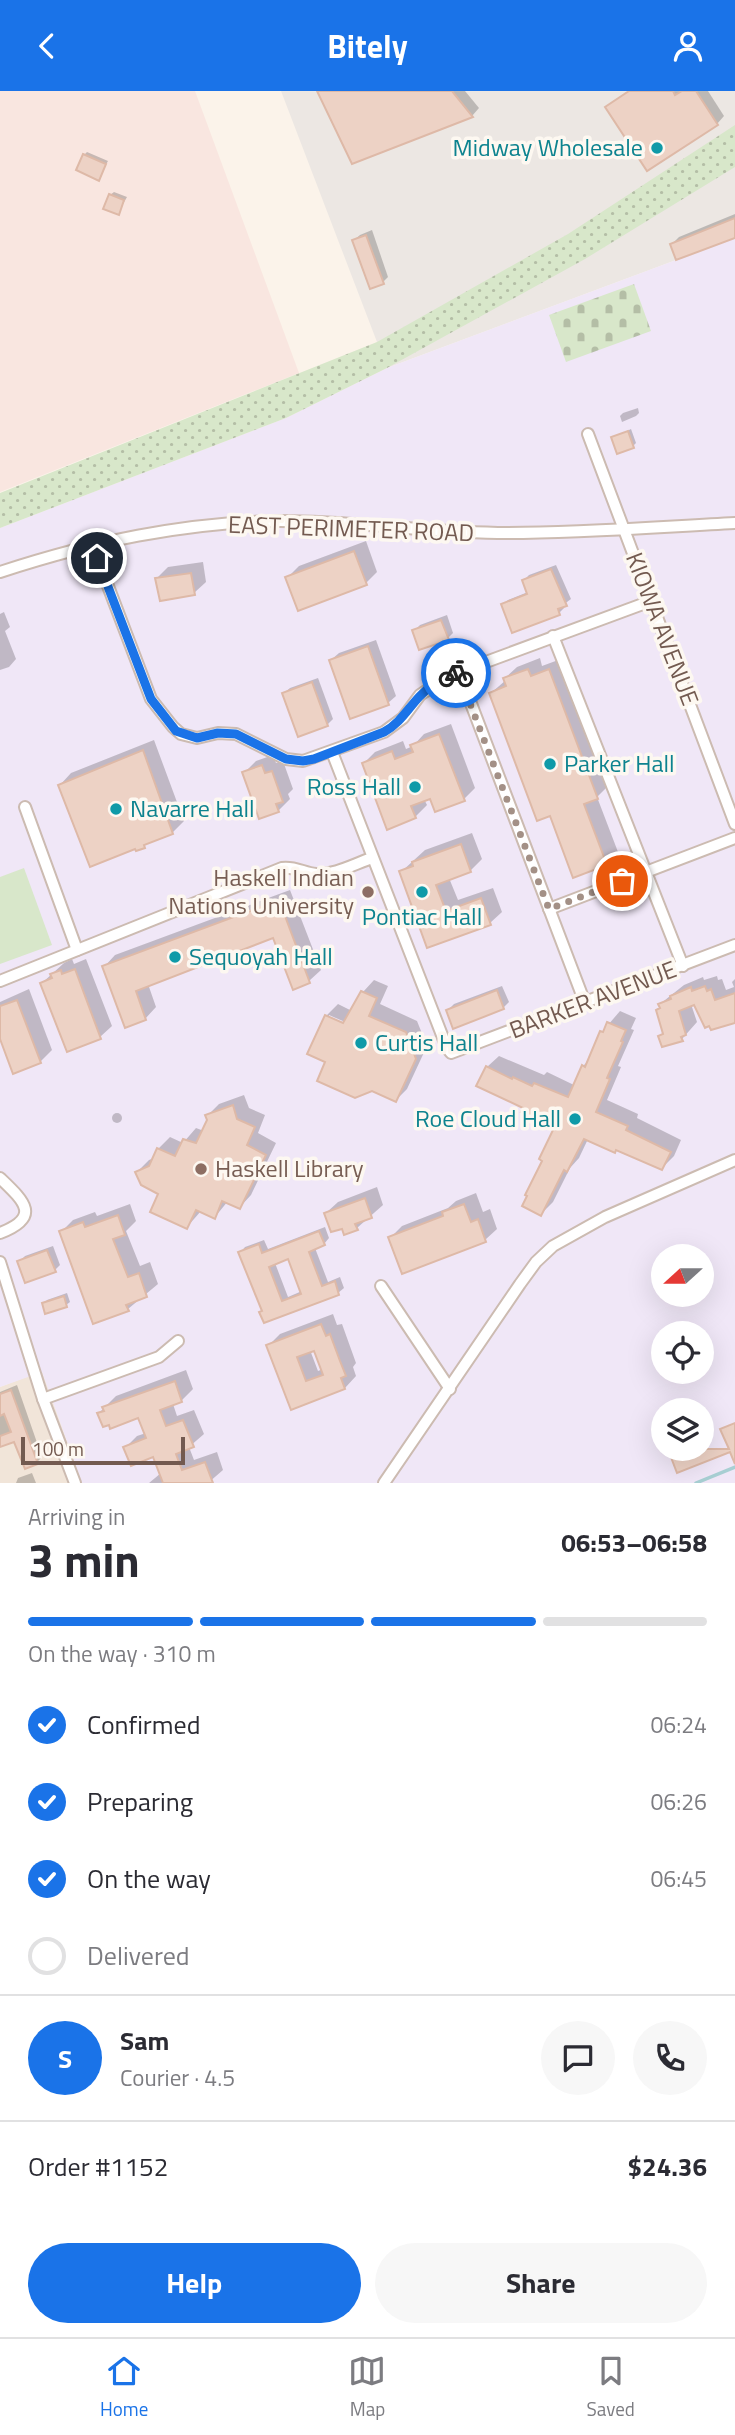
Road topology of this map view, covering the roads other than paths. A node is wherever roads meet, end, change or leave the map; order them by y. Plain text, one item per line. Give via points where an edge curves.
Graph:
1 (588, 434) dead end
2 (735, 523) edge
3 (624, 529) junction
4 (92, 544) junction
5 (0, 572) edge
6 (651, 601) junction
7 (553, 636) junction
8 (458, 672) junction
9 (332, 752) junction
10 (25, 807) dead end
11 (735, 824) edge
12 (735, 838) edge
13 (372, 857) junction
14 (646, 872) junction
15 (549, 909) junction
16 (735, 945) edge
17 (77, 950) junction
18 (683, 966) junction
19 (0, 981) edge
20 (585, 1003) junction
21 (735, 1160) edge
22 (0, 1178) edge
23 (0, 1233) edge
24 (0, 1262) edge
25 (382, 1286) dead end
26 (178, 1341) dead end
27 (450, 1389) junction
28 (43, 1399) junction
29 (75, 1483) edge
30 (384, 1483) edge

1 - 3 street, KIOWA AVENUE
2 - 3 street, EAST PERIMETER ROAD
3 - 4 street, EAST PERIMETER ROAD via 458,533 281,521 196,526
3 - 6 street, KIOWA AVENUE
4 - 5 street, EAST PERIMETER ROAD
4 - 9 street via 151,699 176,731 197,738 236,734 298,761
6 - 7 street
6 - 11 street, KIOWA AVENUE
7 - 8 street
7 - 14 street
8 - 9 street via 421,695 394,726
8 - 15 street
9 - 13 street
10 - 17 street
12 - 14 street
13 - 17 street via 323,874 282,868
13 - 20 street, BARKER AVENUE via 451,1053
14 - 15 street
14 - 18 street
15 - 20 street
16 - 18 street, BARKER AVENUE
17 - 19 street
18 - 20 street, BARKER AVENUE
21 - 27 street via 605,1217 553,1246 520,1284
22 - 23 street via 21,1198 25,1210 19,1226
24 - 28 street
25 - 27 street
26 - 28 street via 159,1357
27 - 30 street
28 - 29 street

